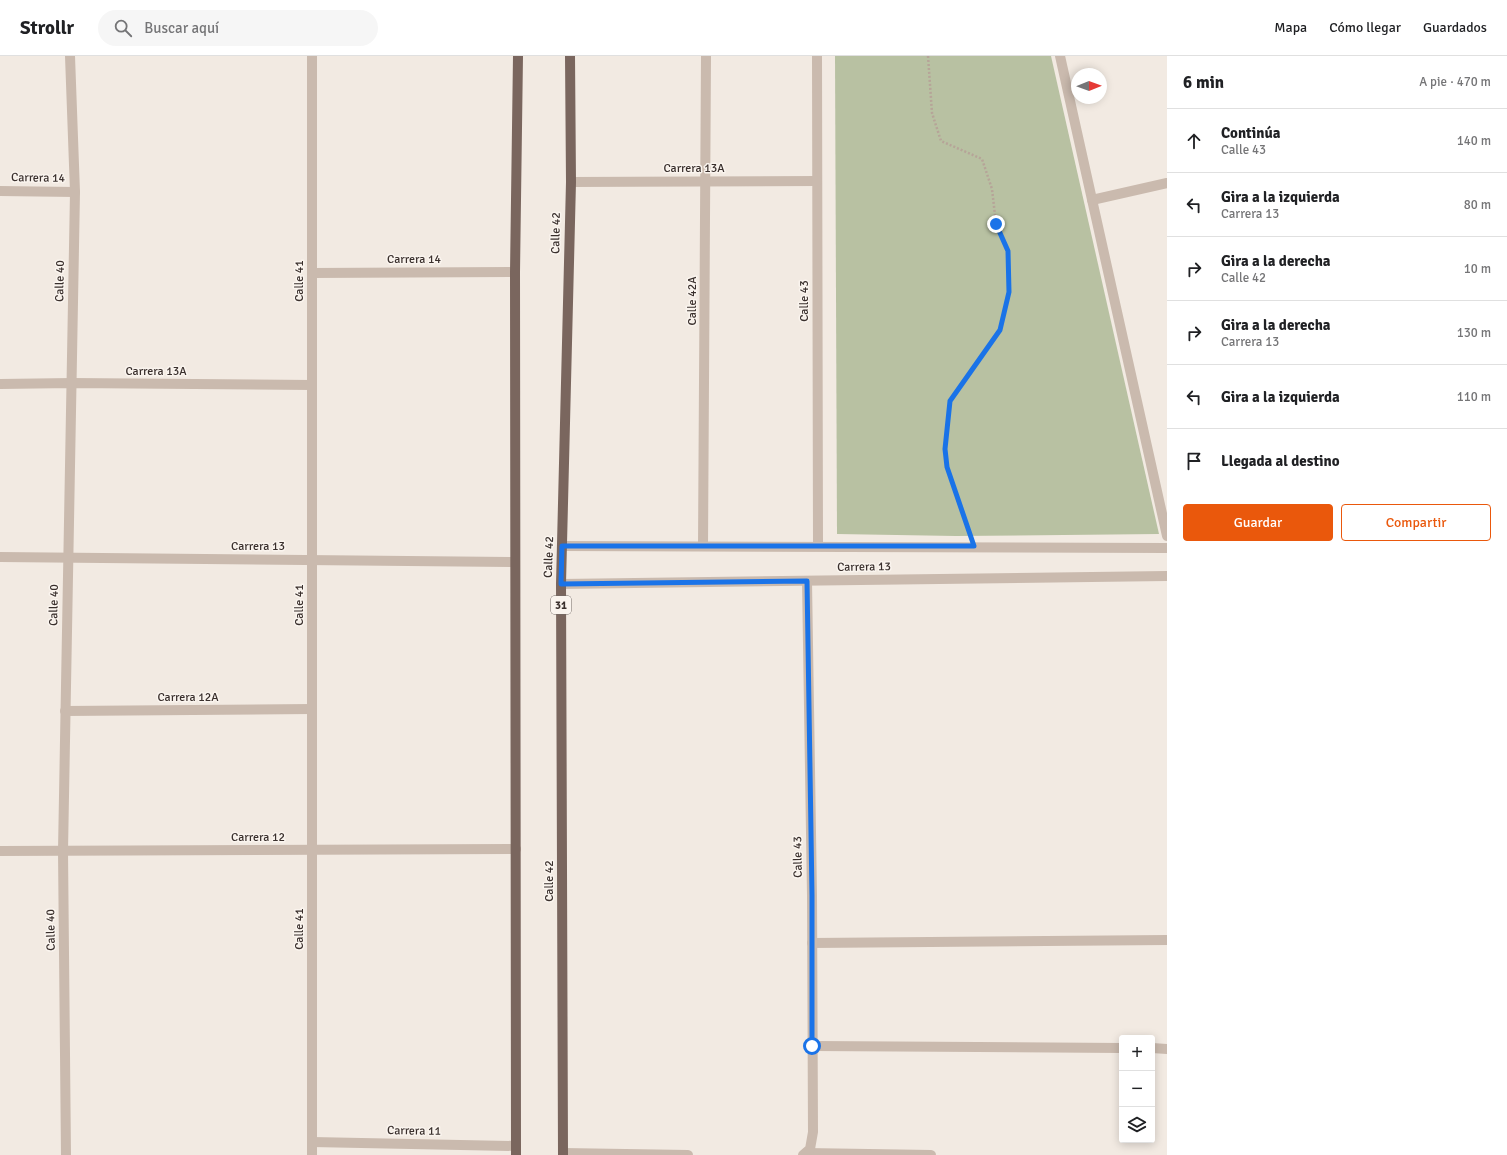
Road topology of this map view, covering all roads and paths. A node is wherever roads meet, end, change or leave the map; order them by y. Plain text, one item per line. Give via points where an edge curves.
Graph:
1 (70, 56) edge
2 (312, 56) edge
3 (518, 56) edge
4 (570, 56) edge
5 (706, 56) edge
6 (817, 56) edge
7 (928, 56) edge
8 (1060, 56) edge
9 (706, 181) junction
10 (817, 181) junction
11 (571, 182) junction
12 (1167, 183) edge
13 (0, 191) edge
14 (75, 192) junction
15 (1092, 200) junction
16 (515, 272) junction
17 (312, 273) junction
18 (72, 383) junction
19 (0, 384) edge
20 (312, 385) junction
21 (1167, 536) edge
22 (818, 545) junction
23 (562, 546) junction
24 (703, 546) junction
25 (974, 546) junction
26 (1167, 548) edge
27 (0, 557) edge
28 (68, 558) junction
29 (312, 560) junction
30 (515, 562) junction
31 (1167, 576) edge
32 (807, 581) junction
33 (561, 584) junction
34 (65, 710) junction
35 (312, 710) junction
36 (516, 849) junction
37 (312, 850) junction
38 (63, 851) junction
39 (0, 852) edge
40 (1167, 940) edge
41 (812, 942) junction
42 (812, 1046) junction
43 (1119, 1048) edge
44 (1155, 1048) edge
45 (1167, 1049) edge
46 (312, 1142) junction
47 (516, 1151) edge
48 (563, 1154) edge
49 (805, 1154) edge
50 (66, 1155) edge
51 (312, 1155) edge
52 (688, 1155) edge
53 (931, 1155) edge

1 - 14 street, Calle 40
2 - 17 street, Calle 41
3 - 16 main road
4 - 11 main road, Calle 42 / 31
5 - 9 street, Calle 42A
6 - 10 street, Calle 43
7 - 25 path via 932,113 941,141 982,159 992,189 996,224 1008,251 1009,292 1000,330 950,401 945,449 947,467
8 - 15 street
9 - 10 street, Carrera 13A
9 - 11 street, Carrera 13A
9 - 24 street, Calle 42A
10 - 22 street, Calle 43
11 - 23 main road, Calle 42 / 31
12 - 15 street
13 - 14 street, Carrera 14
14 - 18 street, Calle 40
15 - 21 street
16 - 17 street, Carrera 14
16 - 30 main road
17 - 20 street, Calle 41
18 - 19 street, Carrera 13A
18 - 20 street, Carrera 13A
18 - 28 street, Calle 40
20 - 29 street, Calle 41
22 - 24 street, Carrera 13
22 - 25 street, Carrera 13
23 - 24 street, Carrera 13
23 - 33 main road, Calle 42 / 31
25 - 26 street, Carrera 13
27 - 28 street, Carrera 13
28 - 29 street, Carrera 13
28 - 34 street, Calle 40
29 - 30 street, Carrera 13
29 - 35 street, Calle 41
30 - 36 main road
31 - 32 street, Carrera 13
32 - 33 street, Carrera 13
32 - 41 street, Calle 43
33 - 48 main road, Calle 42 / 31
34 - 35 street, Carrera 12A
34 - 38 street, Calle 40
35 - 37 street, Calle 41
36 - 37 street, Carrera 12
36 - 47 main road
37 - 38 street, Carrera 12
37 - 46 street, Calle 41
38 - 39 street, Carrera 12
38 - 50 street, Calle 40
40 - 41 street
41 - 42 street, Calle 43
42 - 43 street
42 - 49 street, Calle 43 via 813,1132 812,1142
44 - 45 street
46 - 47 street, Carrera 11
46 - 51 street, Calle 41
48 - 52 street
49 - 53 street

